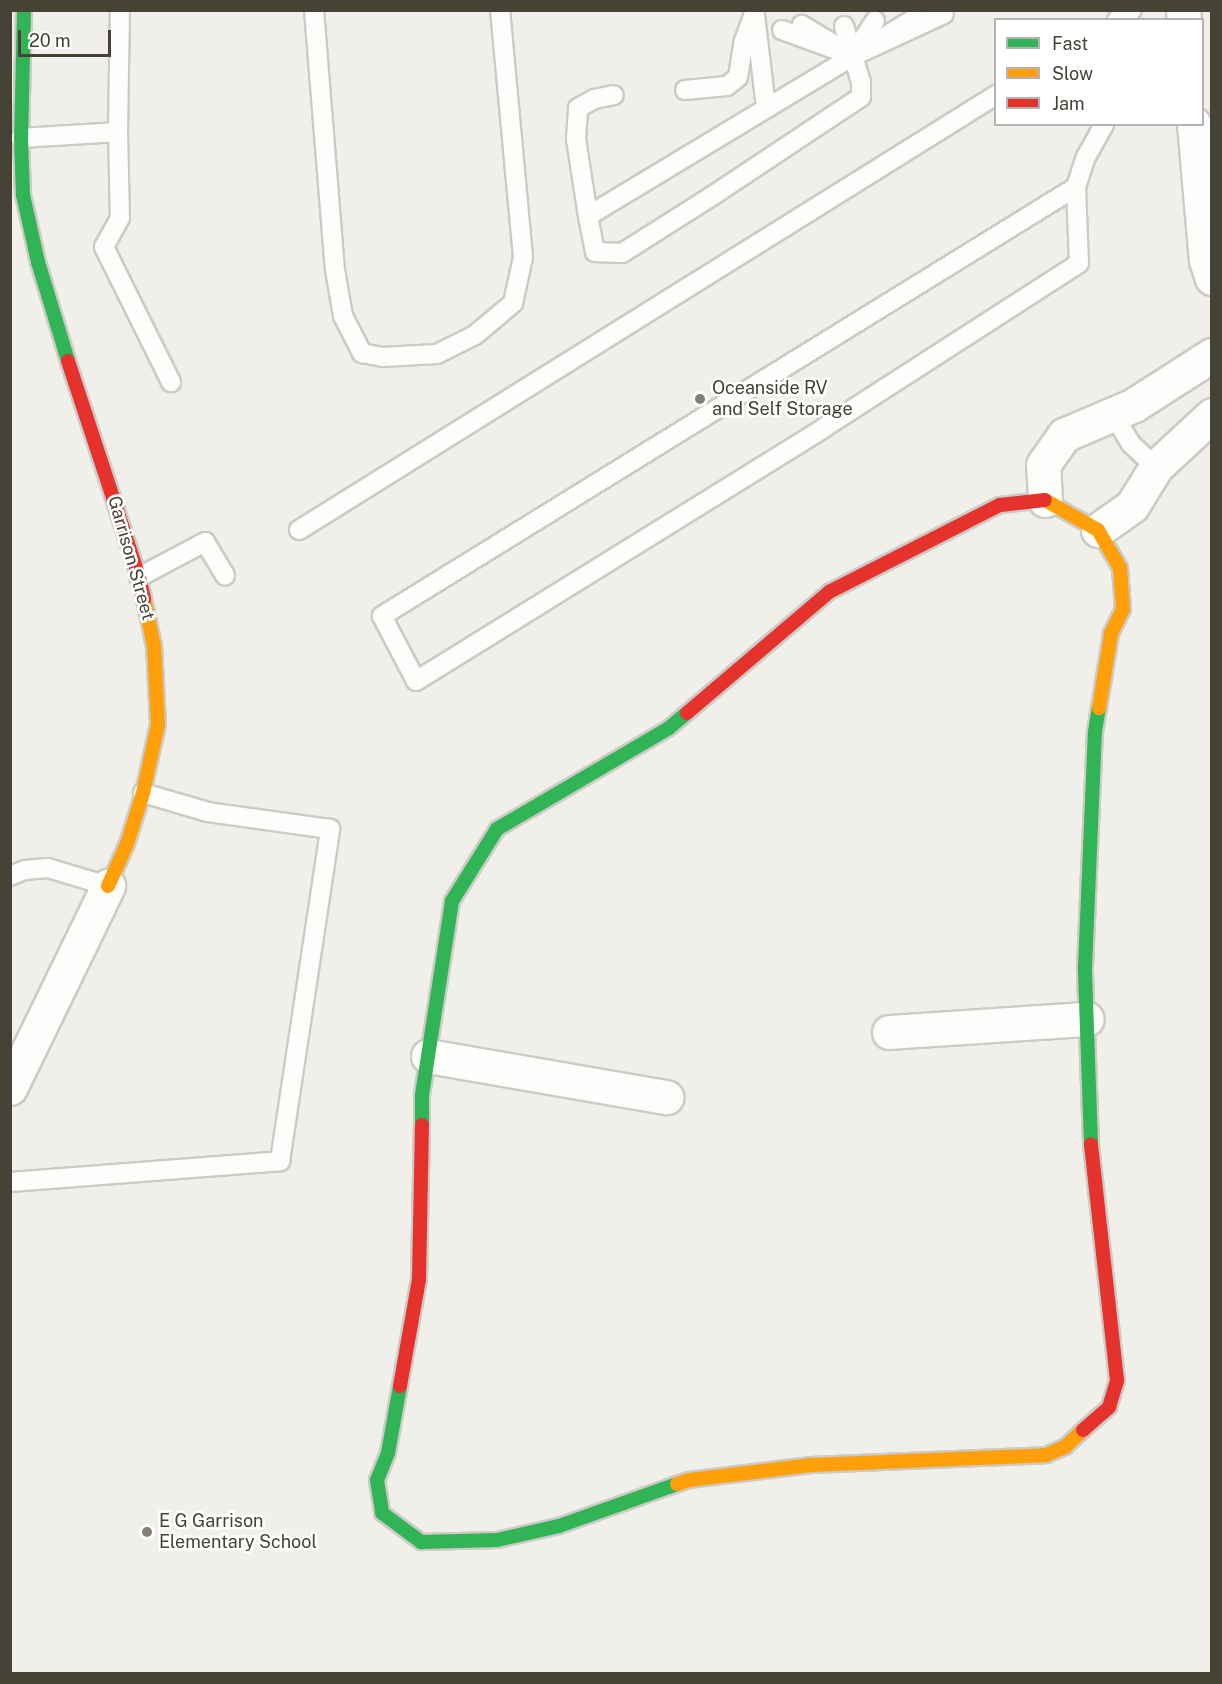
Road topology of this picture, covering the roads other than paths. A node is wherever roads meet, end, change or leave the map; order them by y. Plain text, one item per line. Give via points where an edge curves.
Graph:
1 (24, 10) edge
2 (120, 10) edge
3 (314, 10) edge
4 (500, 10) edge
5 (755, 11) edge
6 (944, 14) dead end
7 (917, 17) dead end
8 (884, 20) dead end
9 (822, 24) dead end
10 (802, 26) dead end
11 (844, 26) dead end
12 (782, 30) dead end
13 (853, 56) junction
14 (16, 66) edge
15 (685, 90) dead end
16 (614, 95) dead end
17 (994, 96) edge
18 (766, 107) junction
19 (1103, 126) edge
20 (1194, 126) edge
21 (118, 132) junction
22 (21, 138) junction
23 (1076, 187) junction
24 (588, 216) junction
25 (1212, 278) edge
26 (1212, 355) edge
27 (171, 382) dead end
28 (1113, 414) junction
29 (1212, 415) edge
30 (1156, 467) junction
31 (1045, 500) junction
32 (299, 530) dead end
33 (1098, 530) junction
34 (225, 575) dead end
35 (139, 577) junction
36 (143, 793) junction
37 (10, 876) edge
38 (108, 886) junction
39 (1087, 1019) junction
40 (889, 1032) dead end
41 (428, 1056) junction
42 (10, 1088) edge
43 (666, 1097) dead end
44 (10, 1182) edge

1 - 14 street, Garrison Street
2 - 21 lane
3 - 4 lane via 335,270 343,316 362,352 383,357 437,354 475,335 513,303 523,257
5 - 15 lane via 738,77 727,86
5 - 18 lane
6 - 13 lane
7 - 13 lane
8 - 13 lane
9 - 13 lane
10 - 13 lane
11 - 13 lane
12 - 13 lane
13 - 18 lane
13 - 24 lane via 861,97 622,253 595,252
14 - 22 street, Garrison Street
16 - 24 lane via 594,99 578,108 576,139
17 - 32 lane
18 - 24 lane
19 - 23 lane
20 - 25 street via 1206,260
21 - 22 lane
21 - 27 lane via 120,218 104,247
22 - 35 street, Garrison Street via 23,195 38,262
23 - 23 lane via 1079,263 825,427 416,681 382,616
26 - 28 street via 1134,405
28 - 30 lane via 1131,444
28 - 31 street via 1064,435 1043,465
29 - 30 street
30 - 33 street via 1132,506
31 - 33 street
31 - 41 street via 1000,505 829,592 669,728 497,829 452,901
33 - 39 street via 1120,568 1123,609 1111,634 1095,732 1085,968
34 - 35 lane via 205,542
35 - 36 street, Garrison Street via 154,646 158,724
36 - 38 street, Garrison Street
36 - 44 lane via 208,812 330,829 280,1161
37 - 38 lane via 48,868
38 - 42 street, Garrison Street
39 - 40 street
39 - 41 street via 1091,1155 1117,1380 1109,1407 1065,1447 1046,1455 811,1465 689,1480 559,1526 497,1540 421,1542 382,1513 377,1480 388,1453 419,1279 422,1095
41 - 43 street

